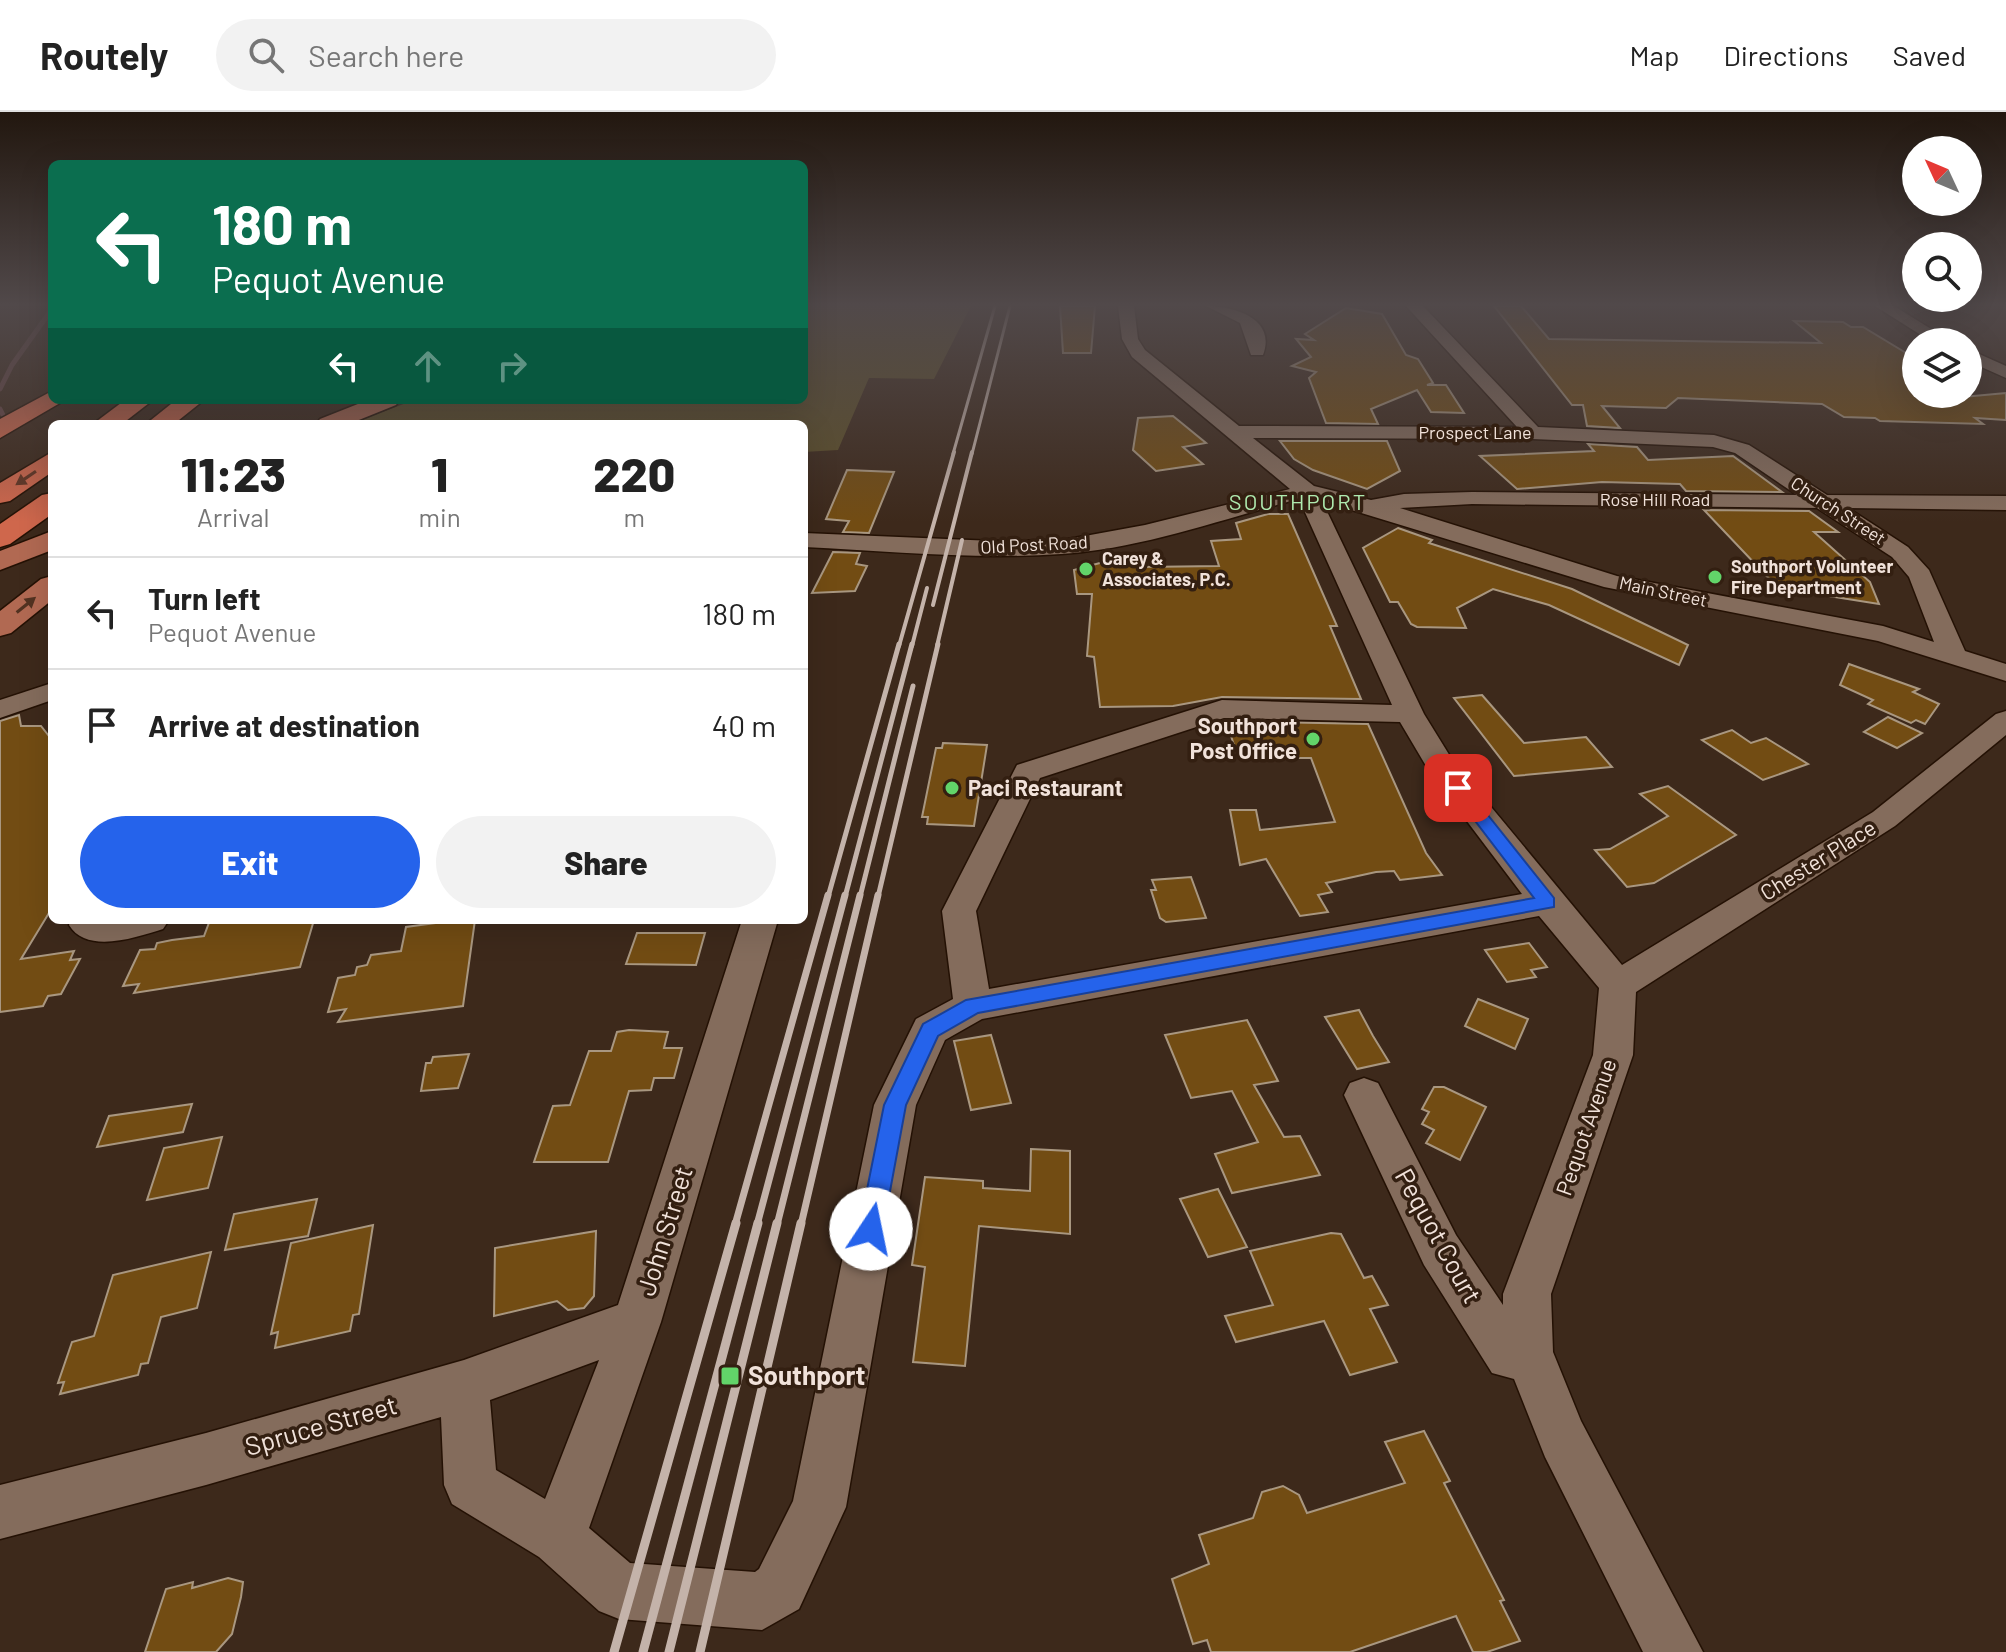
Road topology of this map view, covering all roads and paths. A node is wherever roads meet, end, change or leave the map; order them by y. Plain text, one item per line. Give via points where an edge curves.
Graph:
1 (1169, 378) edge
2 (1481, 378) edge
3 (48, 400) edge
4 (135, 404) edge
5 (186, 404) edge
6 (378, 404) edge
7 (111, 420) edge
8 (164, 420) edge
9 (338, 420) edge
10 (0, 430) edge
11 (1237, 432) junction
12 (1533, 433) junction
13 (1714, 441) joint
14 (48, 463) edge
15 (1306, 491) junction
16 (0, 495) edge
17 (1823, 501) junction
18 (2006, 503) edge
19 (48, 505) edge
20 (1371, 507) junction
21 (48, 530) edge
22 (48, 540) edge
23 (808, 540) edge
24 (2, 545) edge
25 (48, 588) edge
26 (0, 626) edge
27 (1953, 655) junction
28 (2006, 673) edge
29 (48, 692) edge
30 (0, 709) edge
31 (1410, 714) junction
32 (2006, 720) edge
33 (1547, 902) junction
34 (87, 924) edge
35 (130, 924) edge
36 (759, 924) edge
37 (1618, 985) junction
38 (973, 1006) junction
39 (1364, 1095) dead end
40 (637, 1322) junction
41 (1528, 1352) junction
42 (464, 1385) junction
43 (0, 1512) edge
44 (558, 1538) junction
45 (1674, 1652) edge

1 - 11 street
2 - 12 street
3 - 10 highway
4 - 7 highway
5 - 8 highway
6 - 9 main road
11 - 12 street, Prospect Lane
11 - 15 street
12 - 13 street, Prospect Lane
13 - 17 street, Church Street via 1742,449
14 -> 16 highway
15 - 20 street, Rose Hill Road
15 - 23 street, Old Post Road via 1146,532 1063,547
15 - 31 street
17 - 18 street, Rose Hill Road
17 - 20 street, Rose Hill Road via 1472,498
17 - 27 street, Church Street via 1900,552 1920,575
19 - 24 highway
20 - 27 street, Main Street via 1613,582 1832,623
21 - 24 main road
22 - 24 main road
26 -> 25 main road
27 - 28 street, Main Street
29 - 30 street
31 - 33 street via 1440,765
31 - 38 street via 1222,709 1028,772 959,911
32 - 37 street, Chester Place via 1884,819
33 - 37 street
33 - 38 street
34 - 35 street via 98,930
36 - 40 street, John Street
37 - 41 street, Pequot Avenue via 1613,1055 1527,1294
38 - 44 street via 930,1030 895,1105 819,1507 779,1589 762,1601 619,1591
39 - 41 street, Pequot Court via 1440,1250 1509,1356
40 - 42 street, Spruce Street
40 - 44 street, John Street
41 - 45 street, Pequot Avenue via 1563,1439
42 - 43 street, Spruce Street
42 - 44 street via 471,1485

